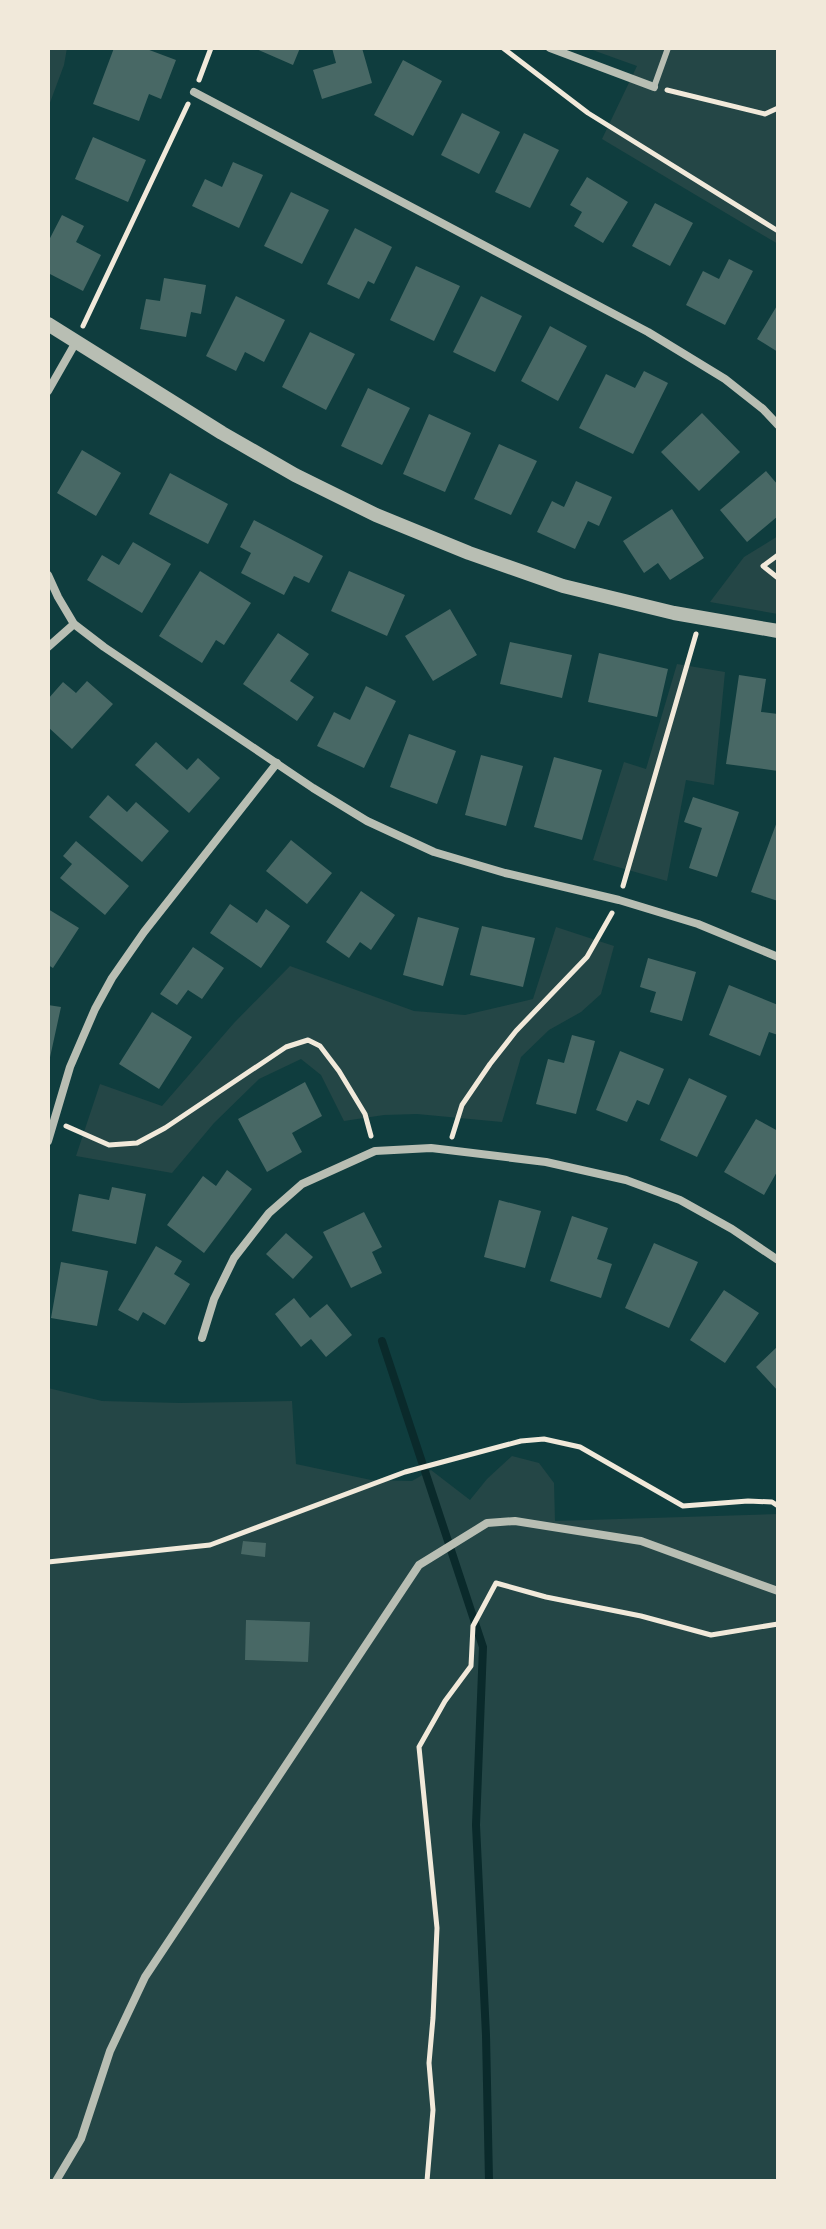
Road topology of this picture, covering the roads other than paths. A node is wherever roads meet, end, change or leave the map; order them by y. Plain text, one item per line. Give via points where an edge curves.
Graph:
1 (550, 48) edge
2 (668, 48) edge
3 (654, 87) joint
4 (194, 92) road end
5 (49, 325) edge
6 (76, 342) junction
7 (48, 391) edge
8 (778, 425) edge
9 (48, 575) edge
10 (74, 624) junction
11 (778, 631) edge
12 (48, 647) edge
13 (277, 763) junction
14 (778, 957) edge
15 (48, 1141) edge
16 (778, 1260) edge
17 (202, 1338) dead end
18 (778, 1591) edge
19 (56, 2181) edge

1 - 3 street
2 - 3 lane
4 - 8 street via 648,332 725,379
5 - 6 street
6 - 7 street
6 - 11 street via 222,433 376,515 563,586
9 - 10 street
10 - 12 street
10 - 13 street
13 - 14 street via 367,821 434,852 698,924
13 - 15 street via 112,978 70,1067
16 - 17 street via 680,1200 626,1180 546,1162 431,1148 375,1151 302,1184 269,1213 234,1258
18 - 19 street via 641,1541 515,1521 487,1523 419,1565 145,1977 110,2051 81,2139

